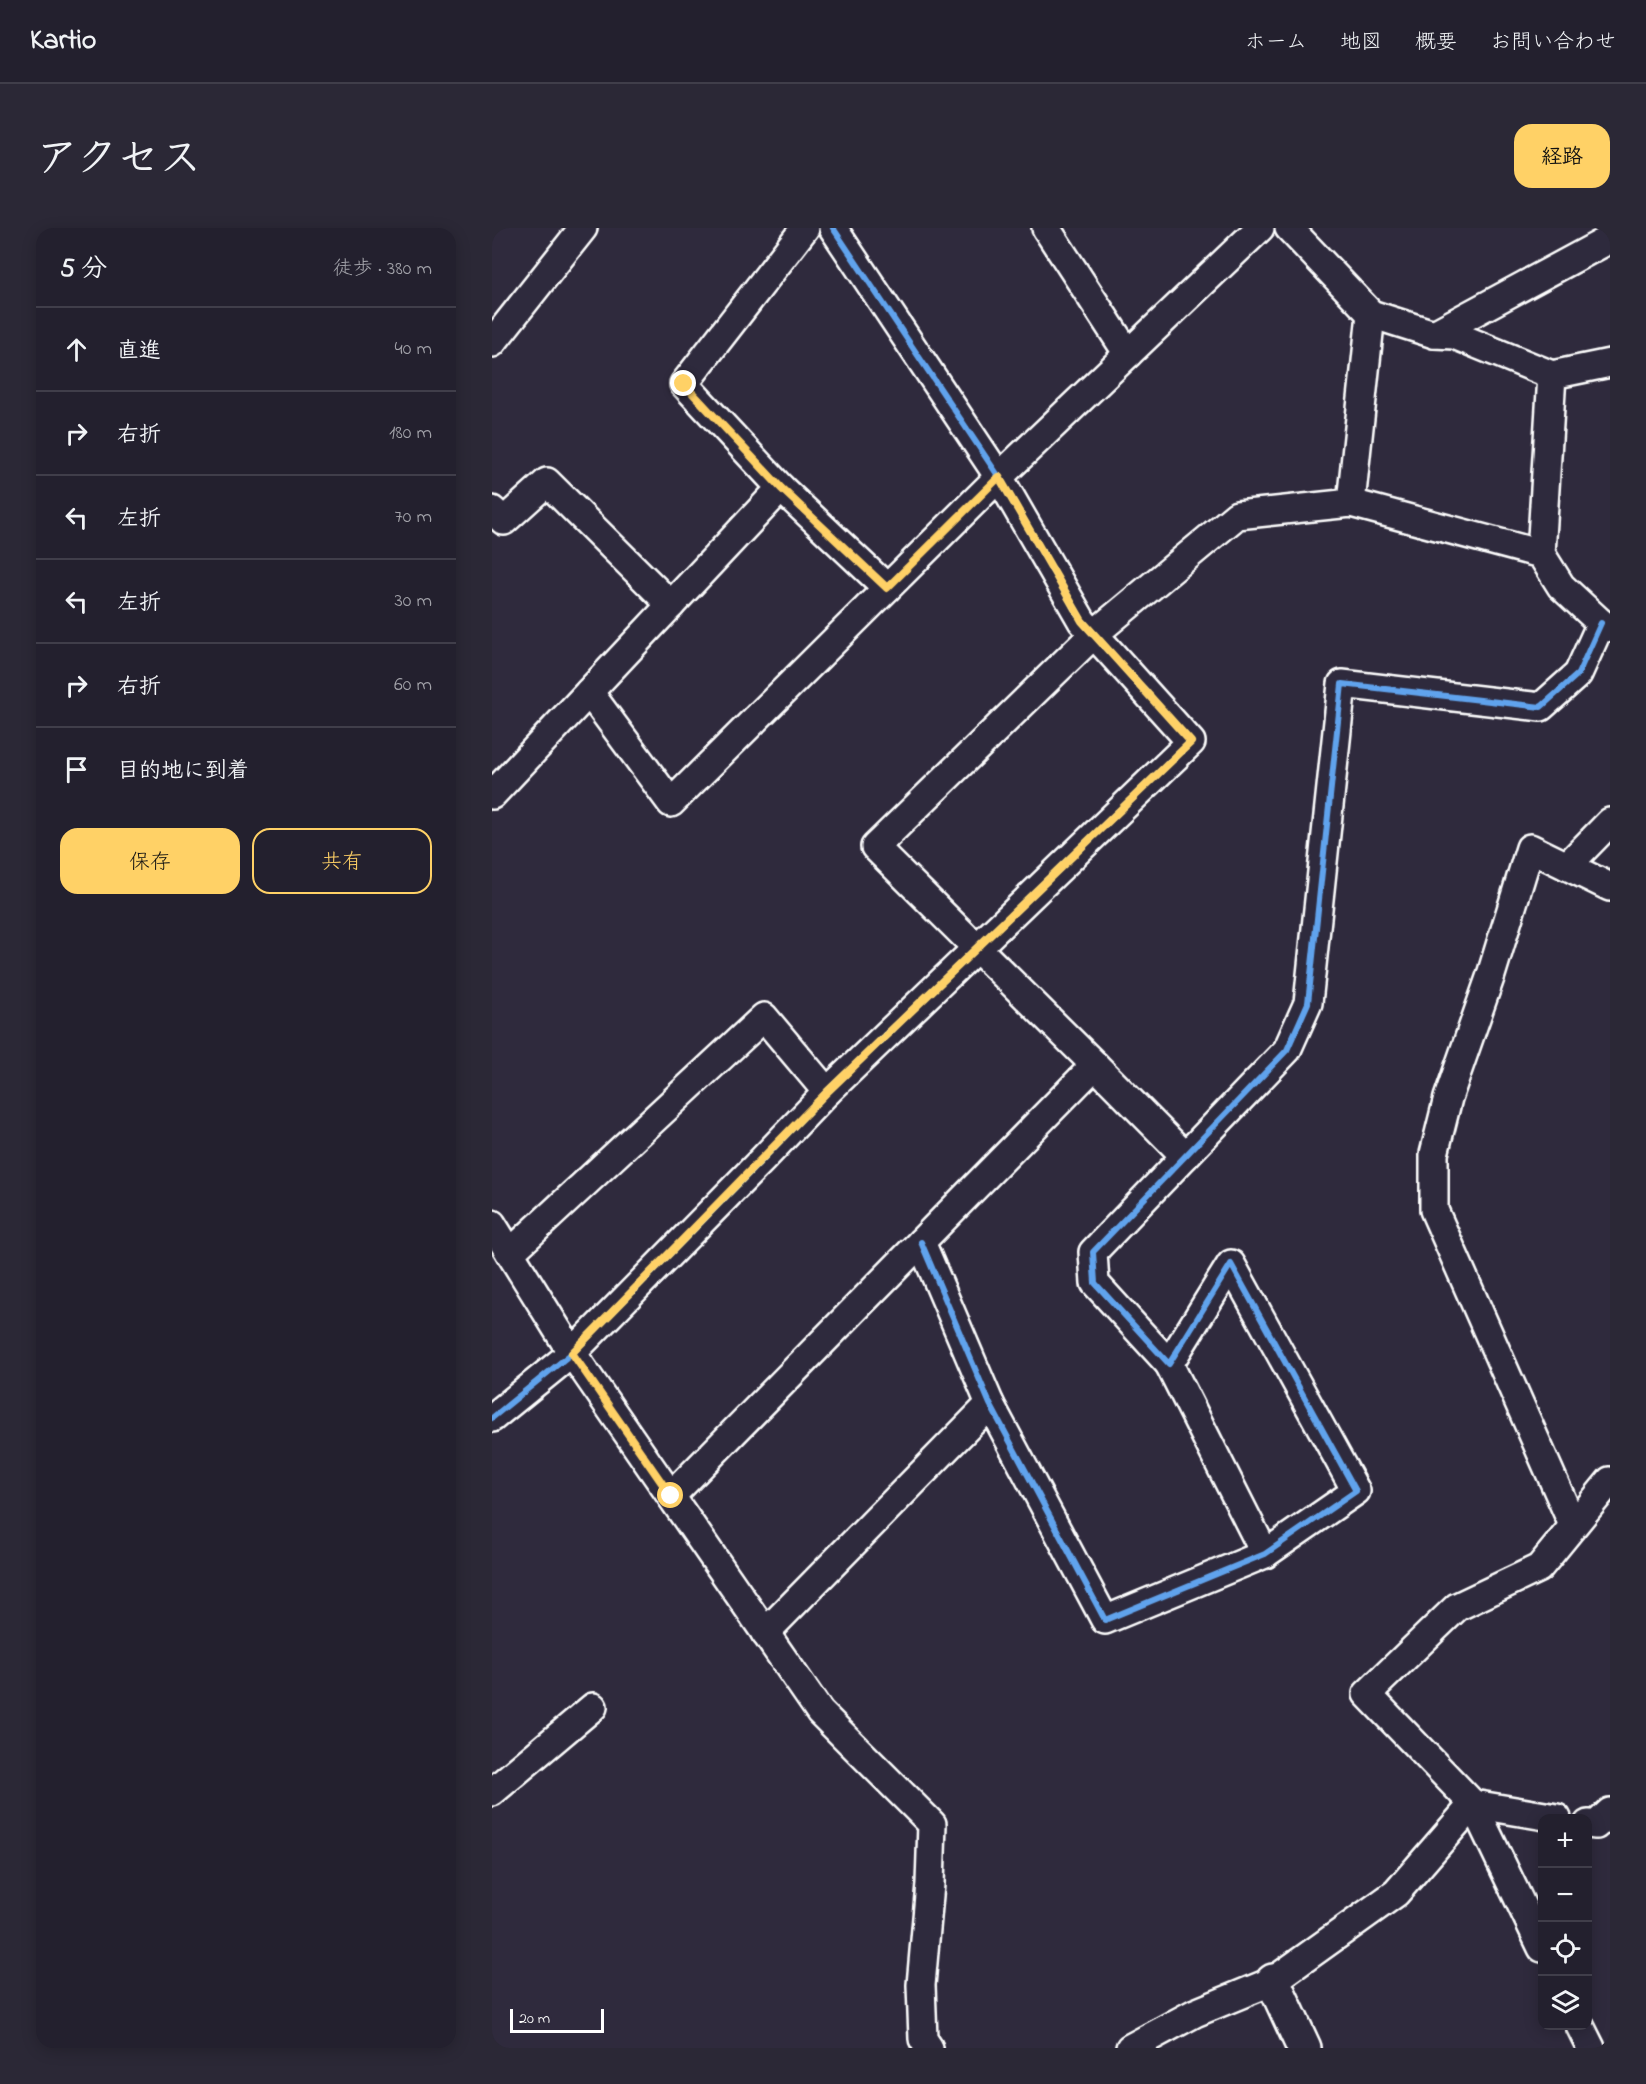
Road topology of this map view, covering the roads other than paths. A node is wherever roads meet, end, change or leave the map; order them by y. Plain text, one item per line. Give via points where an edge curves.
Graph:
1 (583, 228) edge
2 (805, 228) edge
3 (833, 228) edge
4 (1046, 228) edge
5 (1260, 228) edge
6 (1289, 228) edge
7 (1610, 239) edge
8 (1371, 314) junction
9 (1434, 334) junction
10 (492, 343) edge
11 (1128, 354) junction
12 (1610, 363) edge
13 (1552, 375) junction
14 (999, 477) junction
15 (781, 488) junction
16 (1351, 503) junction
17 (492, 510) edge
18 (1541, 554) junction
19 (887, 588) junction
20 (670, 605) junction
21 (1606, 626) edge
22 (1094, 634) junction
23 (589, 693) junction
24 (492, 795) edge
25 (1610, 822) edge
26 (1567, 866) junction
27 (1610, 887) edge
28 (976, 949) junction
29 (1095, 1065) junction
30 (827, 1092) junction
31 (1185, 1156) junction
32 (492, 1224) edge
33 (921, 1242) junction
34 (510, 1253) junction
35 (572, 1353) junction
36 (1169, 1364) junction
37 (990, 1404) junction
38 (492, 1418) edge
39 (1610, 1481) edge
40 (671, 1496) junction
41 (1573, 1525) junction
42 (1265, 1554) junction
43 (765, 1632) junction
44 (593, 1707) dead end
45 (492, 1792) edge
46 (1473, 1804) junction
47 (1538, 1815) edge
48 (1538, 1940) edge
49 (1273, 1981) junction
50 (1582, 2030) edge
51 (929, 2048) edge
52 (1130, 2048) edge
53 (1304, 2048) edge
54 (1591, 2048) edge

1 - 10 street
2 - 15 street via 684,384
3 - 14 street
4 - 11 street
5 - 11 street
6 - 8 street
7 - 9 street
8 - 9 street
8 - 16 street
9 - 13 street via 1454,335
11 - 14 street
12 - 13 street
13 - 18 street
14 - 19 street
14 - 22 street via 1082,621
15 - 19 street
15 - 20 street
16 - 18 street
16 - 22 street via 1237,515
17 - 20 street via 504,521 547,482
18 - 21 street via 1561,586
19 - 23 street via 671,802
20 - 23 street
21 - 31 street via 1578,674 1540,707 1342,684 1308,1004 1287,1050
22 - 28 street via 1191,742
22 - 28 street via 875,847
23 - 24 street
25 - 26 street
26 - 27 street
26 - 41 street via 1530,848 1448,1098 1434,1154 1434,1210
28 - 29 street
28 - 30 street
29 - 31 street
29 - 33 street
30 - 34 street via 764,1017
30 - 35 street
31 - 36 street via 1093,1252 1095,1282
32 - 34 street
33 - 37 street
33 - 40 street
34 - 35 street
35 - 38 street
35 - 40 street
36 - 42 street
36 - 42 street via 1231,1264 1356,1491
37 - 42 street via 1105,1620
37 - 43 street
39 - 41 street
40 - 43 street
41 - 46 street via 1539,1568 1457,1606 1367,1694
43 - 51 street via 820,1712 932,1824 921,1985 922,2039
44 - 45 street
46 - 47 street
46 - 48 street
46 - 49 street via 1396,1893
49 - 52 street via 1195,2013
49 - 53 street
50 - 54 street

